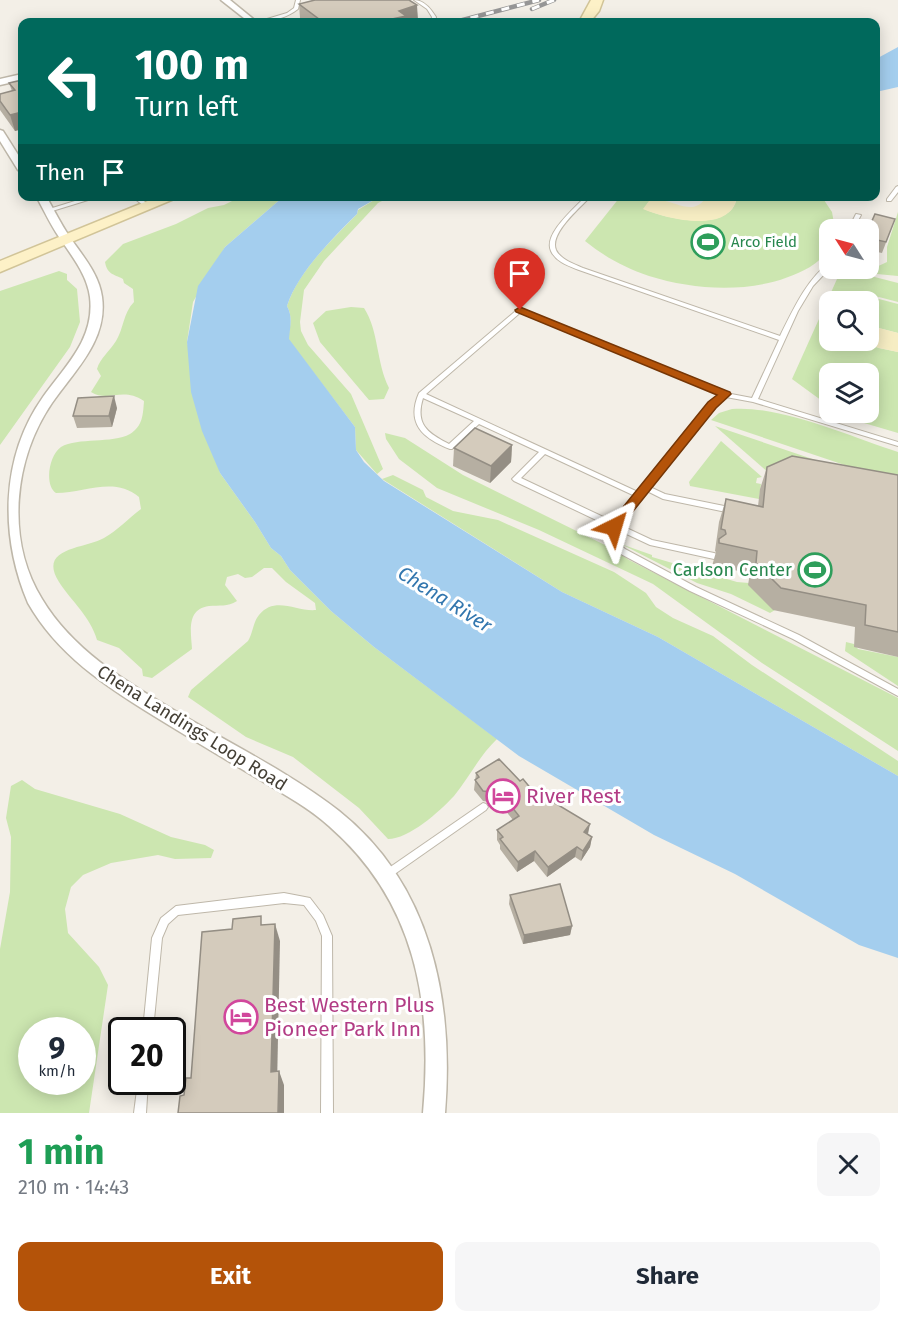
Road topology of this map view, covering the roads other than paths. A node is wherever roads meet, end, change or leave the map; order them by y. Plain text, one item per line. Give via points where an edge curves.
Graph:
1 (225, 0) edge
2 (298, 0) edge
3 (416, 0) edge
4 (597, 0) edge
5 (281, 16) junction
6 (248, 18) edge
7 (274, 18) edge
8 (283, 18) edge
9 (434, 18) edge
10 (587, 18) edge
11 (18, 77) edge
12 (0, 81) edge
13 (0, 133) edge
14 (18, 162) edge
15 (898, 188) edge
16 (889, 200) dead end
17 (43, 201) edge
18 (81, 201) edge
19 (140, 201) edge
20 (163, 201) edge
21 (584, 201) edge
22 (149, 207) junction
23 (49, 210) junction
24 (858, 215) dead end
25 (856, 219) edge
26 (66, 240) junction
27 (0, 267) edge
28 (819, 276) edge
29 (782, 339) junction
30 (421, 394) junction
31 (725, 394) junction
32 (754, 400) junction
33 (478, 421) junction
34 (898, 444) edge
35 (544, 451) junction
36 (646, 488) junction
37 (640, 496) junction
38 (739, 512) edge
39 (614, 527) junction
40 (714, 556) dead end
41 (898, 693) edge
42 (483, 807) dead end
43 (385, 875) junction
44 (149, 1017) edge
45 (142, 1095) edge
46 (140, 1113) edge
47 (327, 1113) edge
48 (434, 1113) edge

1 - 6 street
2 - 5 lane via 296,9
3 - 9 lane
4 - 10 street
5 - 7 lane
5 - 8 lane
11 - 12 street
13 - 14 street
15 - 16 lane
17 - 23 street, Chena Landings Loop Road
18 - 23 lane
19 - 22 lane
20 - 22 street
21 - 29 lane via 553,239 553,250 562,260
22 - 26 street
23 - 26 street, Chena Landings Loop Road
24 - 25 lane
26 - 27 street
26 - 43 street, Chena Landings Loop Road via 95,288 96,324 84,352 37,416 15,468 11,531 23,579 55,632 98,671 316,805 353,836
28 - 29 lane via 795,311
29 - 32 lane
30 - 31 lane via 520,310
30 - 33 lane
30 - 33 lane via 415,409 417,421 428,436 450,447
31 - 32 lane
31 - 36 lane
32 - 34 lane
33 - 35 lane
35 - 37 lane
35 - 39 lane via 516,479
36 - 37 lane
36 - 38 lane via 663,496
37 - 39 lane
39 - 40 lane via 650,542
39 - 41 lane via 622,551 796,637
42 - 43 lane
43 - 48 street, Chena Landings Loop Road via 411,922 432,985 438,1040
44 - 47 lane via 157,938 164,921 176,910 284,898 307,901 327,936
45 - 46 lane

